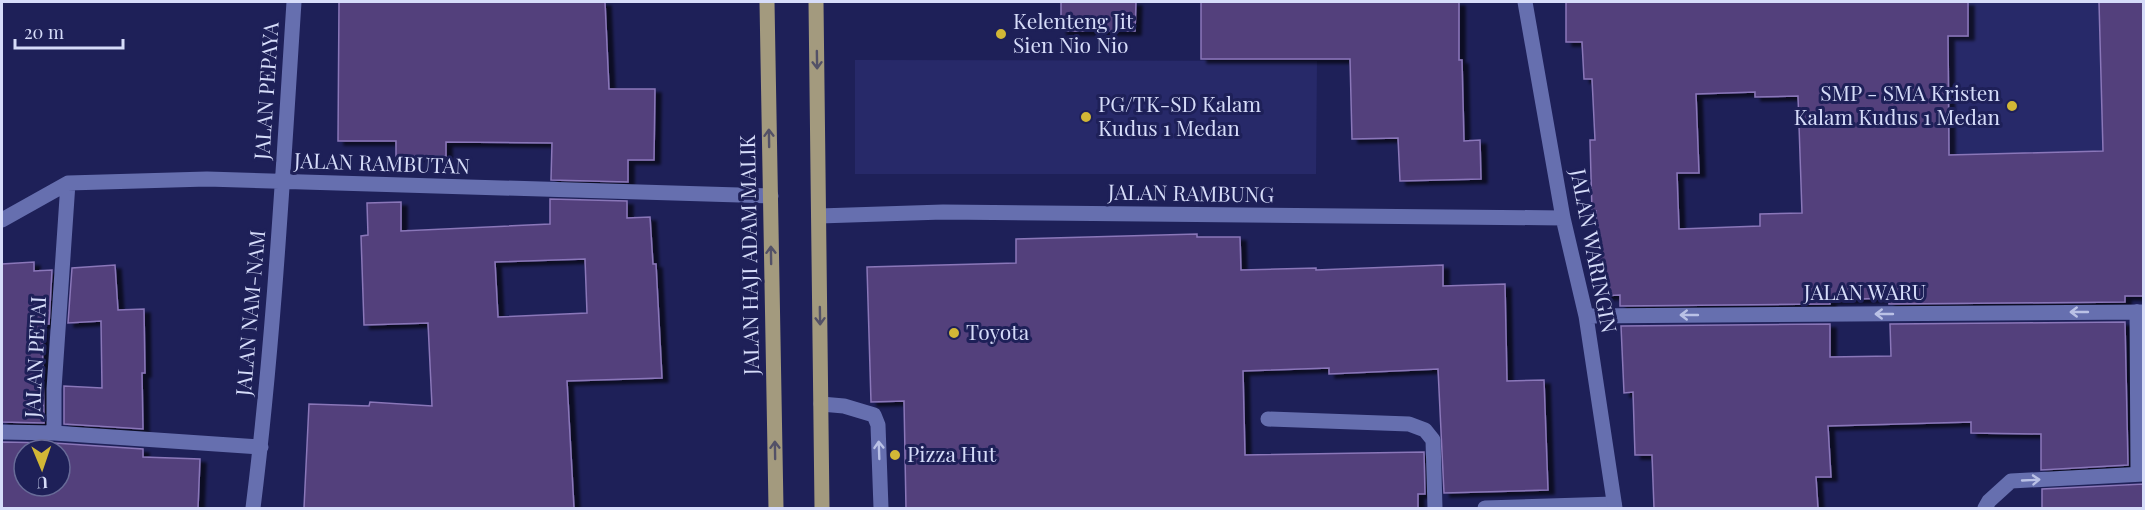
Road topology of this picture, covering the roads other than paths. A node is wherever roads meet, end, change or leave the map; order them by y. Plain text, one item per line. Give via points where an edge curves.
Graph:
1 (294, 2) edge
2 (767, 2) edge
3 (816, 2) edge
4 (1525, 2) edge
5 (282, 182) junction
6 (68, 183) junction
7 (771, 196) junction
8 (819, 216) junction
9 (1563, 218) junction
10 (2, 220) edge
11 (2140, 312) edge
12 (1586, 316) junction
13 (821, 404) junction
14 (1268, 419) dead end
15 (2, 432) edge
16 (54, 433) junction
17 (261, 447) junction
18 (2141, 474) edge
19 (1615, 506) edge
20 (253, 508) edge
21 (776, 508) edge
22 (822, 508) edge
23 (881, 508) edge
24 (1435, 508) edge
25 (1485, 508) edge
26 (1985, 508) edge

1 - 5 street, JALAN PEPAYA
7 -> 2 main road, JALAN HAJI ADAM MALIK
3 -> 8 main road
4 - 9 street, JALAN WARINGIN
5 - 6 street, JALAN RAMBUTAN via 207,178
5 - 7 street, JALAN RAMBUTAN
5 - 17 street, JALAN NAM-NAM
6 - 10 street, JALAN RAMBUTAN
6 - 16 street, JALAN PETAI
21 -> 7 main road, JALAN HAJI ADAM MALIK
8 - 9 street, JALAN RAMBUNG via 955,212
8 -> 13 main road
9 - 12 street, JALAN WARINGIN
11 -> 12 street, JALAN WARU
11 - 18 street
12 - 19 street, JALAN WARINGIN
13 - 22 main road
23 -> 13 street via 878,425 874,415
14 - 24 street via 1409,424 1425,430 1433,440
15 - 16 street
16 - 17 street, JALAN PETAI
17 - 20 street, JALAN NAM-NAM
26 -> 18 street via 2011,481
19 - 25 street

